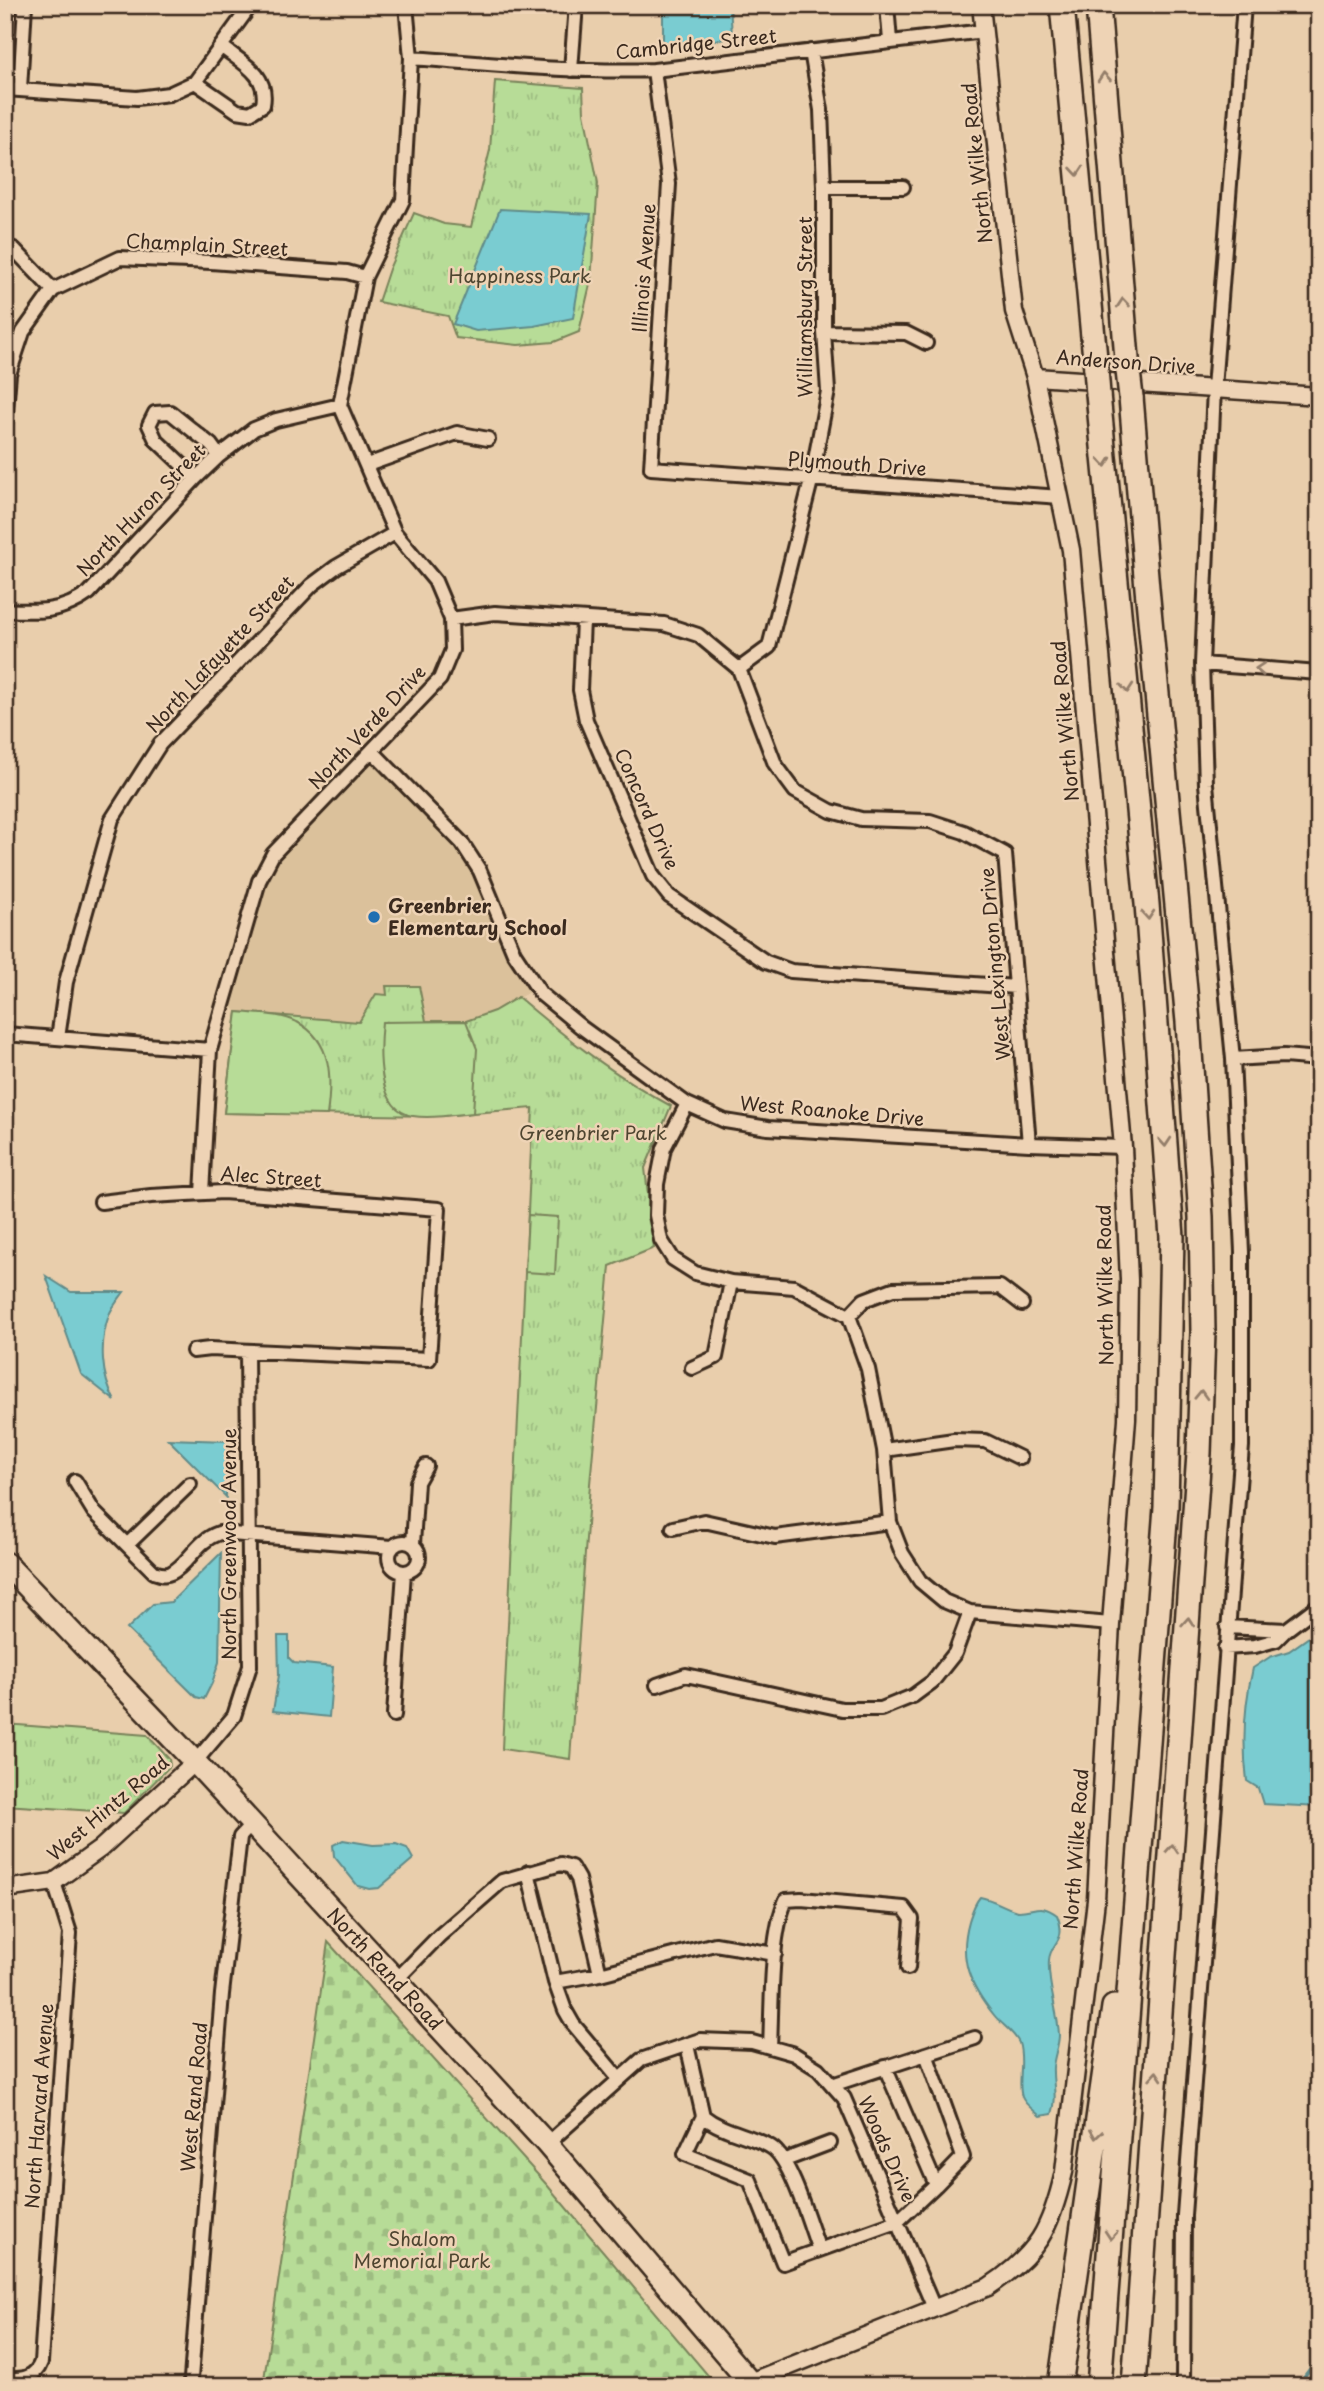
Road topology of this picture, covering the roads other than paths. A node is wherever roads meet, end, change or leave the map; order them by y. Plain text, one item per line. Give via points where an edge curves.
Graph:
1 (25, 5) edge
2 (251, 5) edge
3 (406, 5) edge
4 (576, 5) edge
5 (887, 5) edge
6 (981, 5) edge
7 (1062, 5) edge
8 (1098, 5) edge
9 (1244, 5) edge
10 (984, 31) junction
11 (890, 41) junction
12 (221, 47) junction
13 (811, 51) junction
14 (411, 58) junction
15 (571, 70) junction
16 (654, 71) junction
17 (195, 82) junction
18 (5, 89) edge
19 (20, 89) junction
20 (824, 187) junction
21 (904, 187) dead end
22 (5, 246) edge
23 (365, 277) junction
24 (53, 290) junction
25 (824, 332) junction
26 (926, 343) dead end
27 (1035, 377) junction
28 (1214, 388) junction
29 (1319, 396) edge
30 (340, 405) junction
31 (5, 422) edge
32 (488, 439) dead end
33 (219, 456) junction
34 (367, 465) junction
35 (651, 468) joint
36 (196, 478) junction
37 (811, 481) junction
38 (1061, 497) junction
39 (395, 533) junction
40 (5, 610) edge
41 (451, 619) junction
42 (583, 620) junction
43 (1202, 664) junction
44 (739, 669) junction
45 (1319, 673) edge
46 (373, 752) junction
47 (1016, 988) junction
48 (5, 1034) edge
49 (58, 1038) junction
50 (210, 1050) junction
51 (1233, 1059) junction
52 (1319, 1059) edge
53 (687, 1104) junction
54 (1029, 1144) junction
55 (1123, 1147) junction
56 (202, 1193) junction
57 (100, 1202) dead end
58 (731, 1282) junction
59 (1022, 1304) dead end
60 (849, 1316) junction
61 (193, 1350) dead end
62 (247, 1351) junction
63 (692, 1368) dead end
64 (884, 1450) junction
65 (1020, 1458) dead end
66 (426, 1466) dead end
67 (75, 1481) dead end
68 (190, 1484) dead end
69 (890, 1522) junction
70 (673, 1528) dead end
71 (249, 1534) junction
72 (413, 1544) junction
73 (127, 1545) junction
74 (392, 1547) junction
75 (5, 1563) edge
76 (404, 1572) junction
77 (1319, 1605) edge
78 (970, 1612) junction
79 (1111, 1624) junction
80 (1227, 1627) junction
81 (1286, 1630) junction
82 (1225, 1648) junction
83 (657, 1685) dead end
84 (394, 1715) dead end
85 (195, 1762) junction
86 (252, 1824) junction
87 (528, 1872) junction
88 (54, 1882) junction
89 (5, 1889) edge
90 (1133, 1947) junction
91 (775, 1954) junction
92 (908, 1968) dead end
93 (600, 1974) junction
94 (396, 1980) junction
95 (555, 1982) junction
96 (975, 2038) dead end
97 (687, 2045) junction
98 (770, 2047) junction
99 (926, 2054) junction
100 (885, 2067) junction
101 (619, 2080) junction
102 (832, 2085) junction
103 (703, 2116) junction
104 (830, 2143) dead end
105 (547, 2144) junction
106 (1151, 2144) junction
107 (785, 2160) junction
108 (936, 2185) junction
109 (897, 2222) junction
110 (819, 2250) junction
111 (934, 2308) junction
112 (191, 2378) dead end
113 (5, 2379) edge
114 (752, 2384) edge
115 (1060, 2386) edge
116 (1100, 2386) edge
117 (1134, 2386) edge
118 (1147, 2386) edge
119 (1183, 2386) edge

1 - 19 street
2 - 12 street
3 - 14 street
4 - 15 street
5 - 11 street
6 - 10 street, North Wilke Road
7 -> 90 highway, bridge via 1147,904 1172,1237 1166,1507
106 -> 8 highway, bridge via 1199,1453 1201,1217 1188,1022
9 - 28 street
10 - 11 street, Cambridge Street
10 - 27 street, North Wilke Road via 1014,311
11 - 13 street, Cambridge Street
12 - 17 street
12 - 17 street via 260,78 263,105 250,113 237,111
13 - 16 street, Cambridge Street
13 - 20 street, Williamsburg Street via 821,110
14 - 15 street, Cambridge Street
14 - 23 street via 403,200
15 - 16 street, Cambridge Street
16 - 35 street, Illinois Avenue via 669,184
17 - 19 street via 169,93 137,98
18 - 19 street
20 - 21 street
20 - 25 street, Williamsburg Street
22 - 24 street via 15,249
23 - 24 street, Champlain Street via 347,272 120,258
23 - 30 street
24 - 31 street via 23,332 9,374
25 - 26 street via 906,333
25 - 37 street, Williamsburg Street via 828,391
27 - 28 street, Anderson Drive
27 - 38 street, North Wilke Road
28 - 29 street, Anderson Drive
28 - 43 street
30 - 33 street, North Huron Street via 254,429
30 - 34 street, North Verde Drive
32 - 34 street via 457,433
33 - 36 street, North Huron Street
33 - 36 street via 211,444 170,412 155,413 149,425 156,440
34 - 39 street, North Verde Drive
35 - 37 street, Plymouth Drive
36 - 40 street, North Huron Street via 79,600 49,611
37 - 38 street, Plymouth Drive
37 - 44 street, Williamsburg Street via 769,647
38 - 55 street, North Wilke Road via 1071,550
39 - 41 street, North Verde Drive via 435,581
39 - 49 street, North Lafayette Street via 312,585 160,744 112,819 66,982
41 - 42 street, West Lexington Drive via 495,613
41 - 46 street, North Verde Drive via 452,650 440,679
42 - 44 street, West Lexington Drive via 664,624 698,635
42 - 47 street, Concord Drive via 580,690 586,720 653,876 669,896 766,962 791,971
45 -> 43 street
43 - 51 street via 1206,784
44 - 47 street, West Lexington Drive via 775,764 795,791 831,811 861,819 930,821 964,832 1005,854
46 - 50 street, North Verde Drive via 273,854 259,881
46 - 53 street, West Roanoke Drive via 462,843 480,872 514,953 541,994
47 - 54 street, West Lexington Drive
48 - 49 street
49 - 50 street
50 - 56 street, North Verde Drive
51 - 52 street
51 - 80 street via 1242,1252 1242,1446
53 - 54 street, West Roanoke Drive via 725,1121 768,1128
53 - 58 street via 664,1148 657,1184 660,1240 673,1259 695,1273
54 - 55 street, West Roanoke Drive
55 - 79 street, North Wilke Road via 1129,1280 1127,1419
56 - 57 street, Alec Street
56 - 62 street, Alec Street via 439,1209 429,1359
58 - 60 street via 794,1287
58 - 63 street via 716,1357
59 - 60 street via 1000,1287 893,1289 864,1300
60 - 64 street via 868,1369
61 - 62 street
62 - 71 street, North Greenwood Avenue
64 - 65 street via 954,1440 985,1441
64 - 69 street
66 - 72 street via 417,1482
67 - 73 street via 94,1512
68 - 73 street
69 - 70 street via 775,1538 704,1521
69 - 78 street via 920,1581 944,1601
71 - 73 street via 208,1536 172,1573 162,1575
71 - 74 street
71 - 85 street, North Greenwood Avenue via 250,1667 234,1716
72 - 74 street via 399,1542
72 - 76 street via 419,1560
74 - 76 street via 389,1561 395,1570
75 - 85 main road, North Rand Road
76 - 84 street
77 - 81 street
78 - 79 street
78 - 83 street via 954,1653 932,1682 881,1709 842,1709 686,1675
79 - 111 street, North Wilke Road via 1096,1900 1056,2207 1033,2250 1014,2270 988,2287
80 - 81 street
80 - 82 street
81 - 82 street via 1276,1640
82 - 119 street via 1184,2215
85 - 86 main road, North Rand Road
85 - 88 street, West Hintz Road via 100,1849
86 - 94 main road, North Rand Road
86 - 112 street, West Rand Road via 240,1837 222,1994
87 - 93 street via 561,1864 574,1871
87 - 94 street via 502,1881
87 - 95 street
88 - 89 street, West Hintz Road
88 - 113 street, North Harvard Avenue via 70,1933 41,2362 33,2374
90 -> 115 highway via 1115,1996
90 -> 116 highway
91 - 92 street via 786,1900 905,1908 912,1919
91 - 93 street via 715,1944
91 - 98 street
93 - 95 street
94 - 105 main road, North Rand Road
95 - 101 street via 573,2024
96 - 99 street
97 - 98 street, Woods Drive via 700,2040
97 - 101 street, Woods Drive via 640,2060
97 - 103 street
98 - 102 street, Woods Drive via 794,2054 818,2069
99 - 100 street
99 - 108 street via 963,2157
100 - 102 street
100 - 108 street
101 - 105 street, Woods Drive
102 - 109 street, Woods Drive via 844,2098
103 - 107 street via 715,2126 772,2148
103 - 110 street via 685,2154 750,2180 783,2263
104 - 107 street
105 - 114 main road, North Rand Road
106 - 117 highway
106 - 118 highway
107 - 110 street
108 - 109 street
109 - 110 street
109 - 111 street, Woods Drive
111 - 114 street, North Wilke Road

